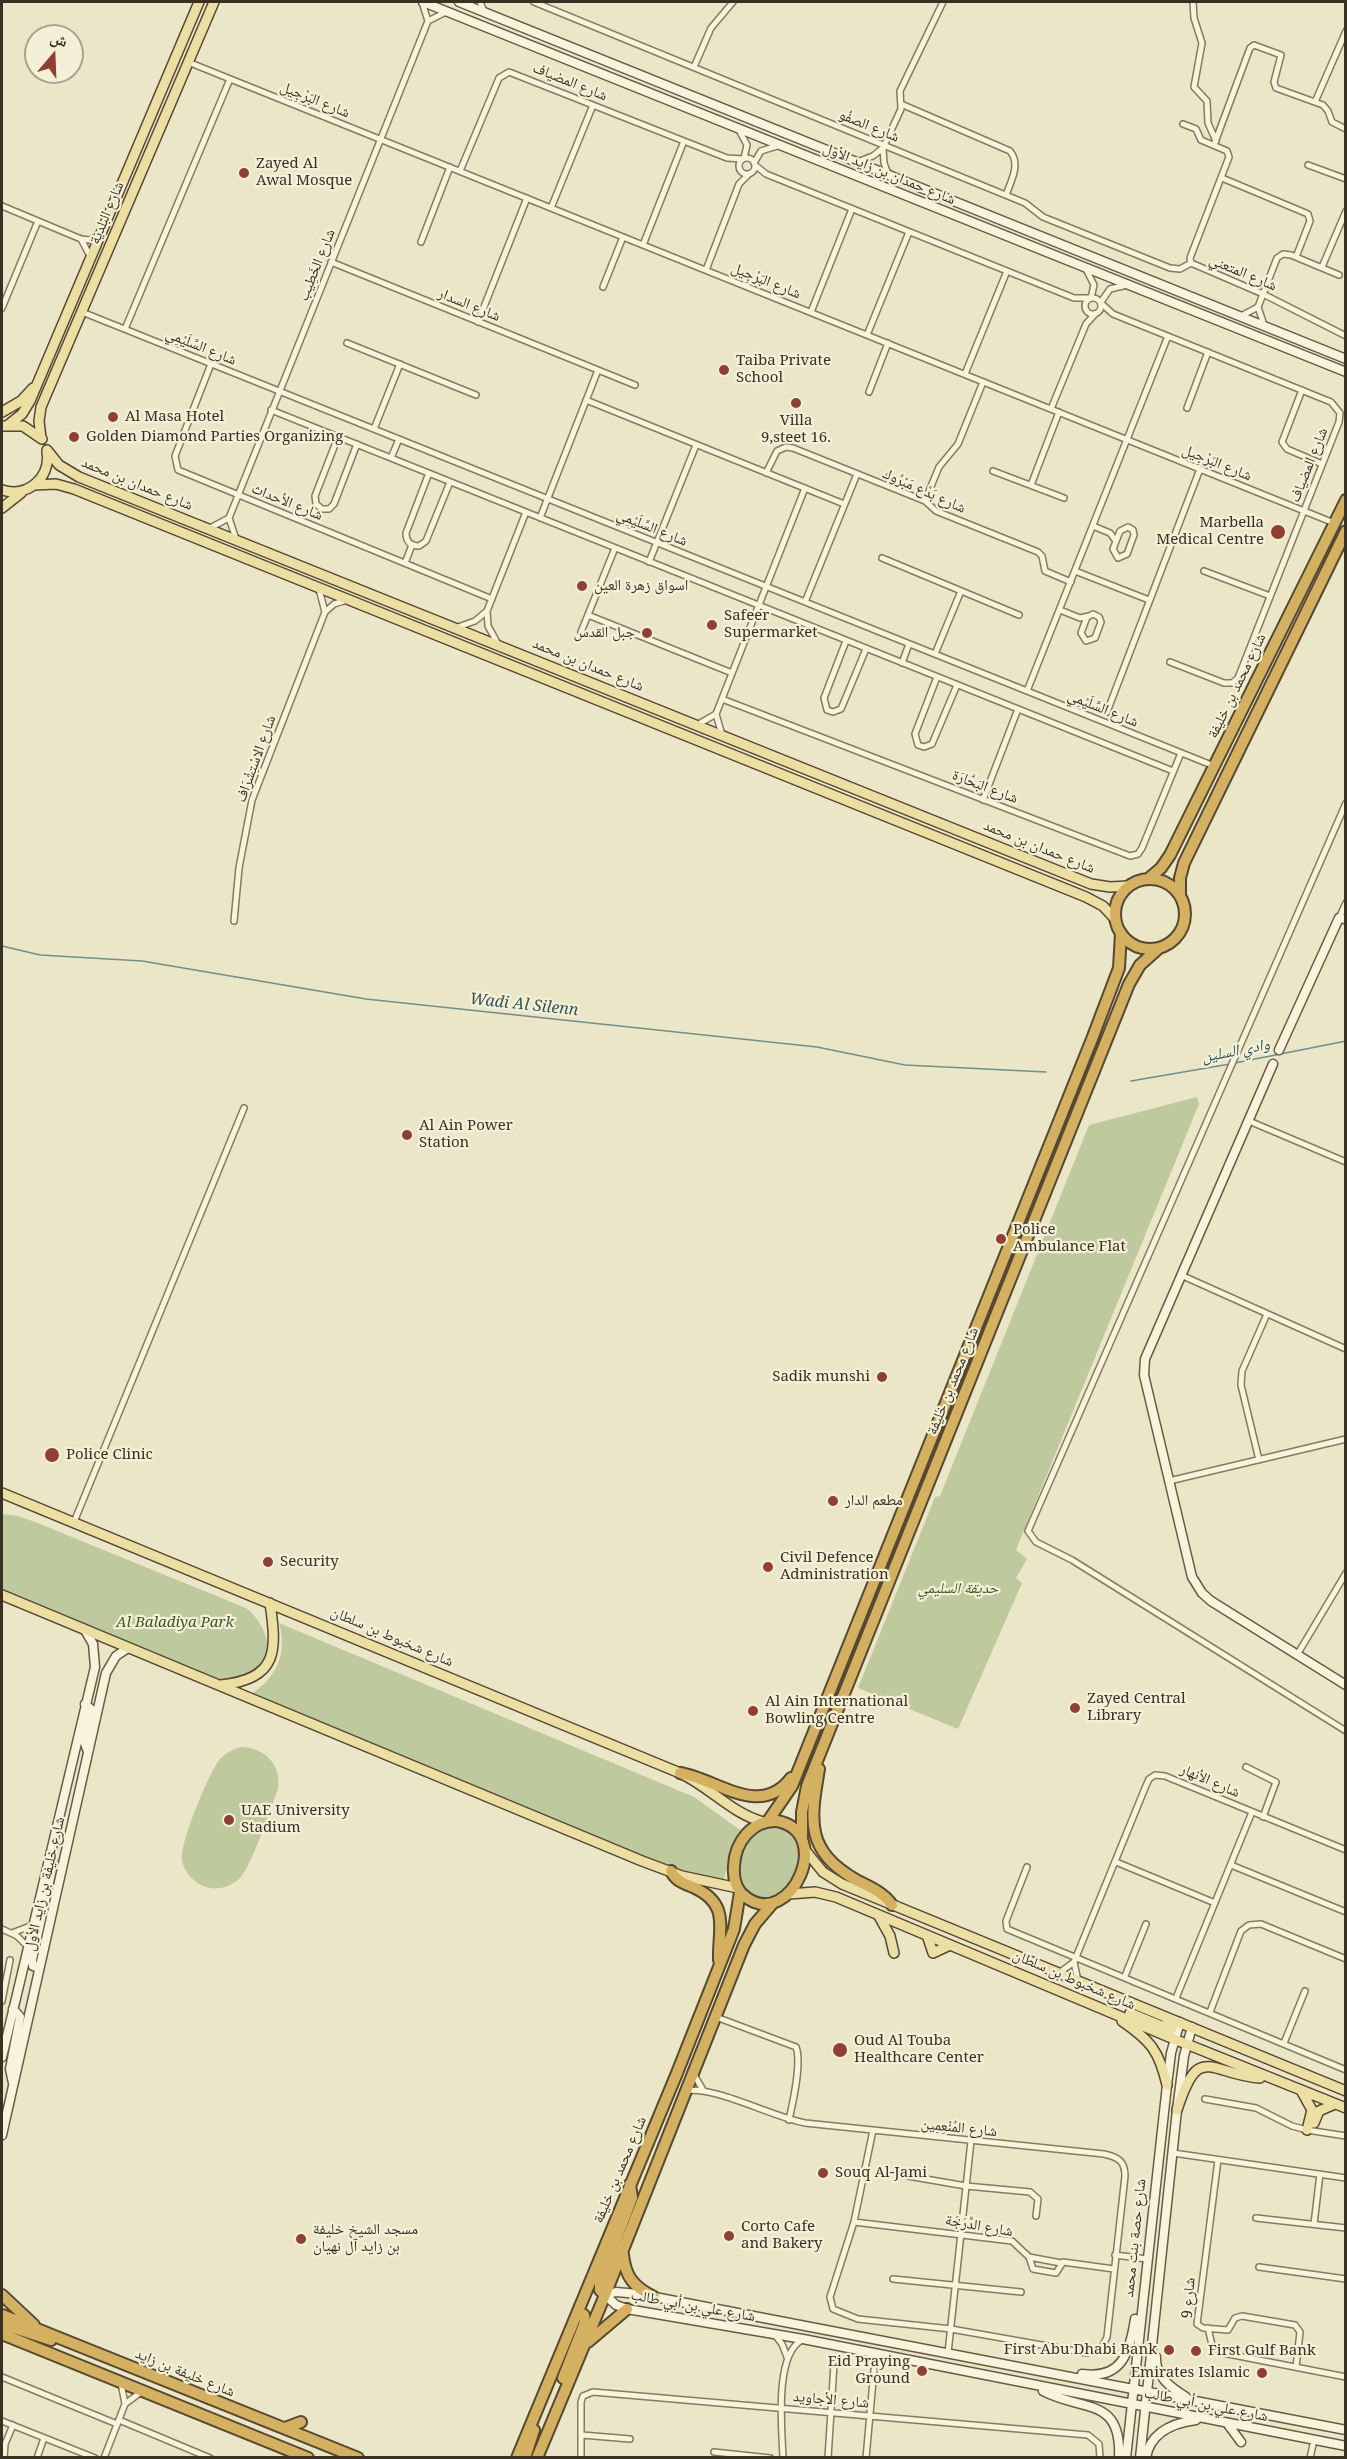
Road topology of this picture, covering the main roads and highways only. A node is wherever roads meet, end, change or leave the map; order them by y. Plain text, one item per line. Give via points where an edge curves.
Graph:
1 (199, 2) edge
2 (214, 2) edge
3 (423, 2) edge
4 (459, 2) edge
5 (1346, 358) edge
6 (1346, 372) edge
7 (39, 381) junction
8 (2, 412) edge
9 (5, 425) edge
10 (41, 438) junction
11 (47, 450) junction
12 (34, 485) junction
13 (2, 490) edge
14 (24, 491) junction
15 (1346, 500) edge
16 (2, 508) edge
17 (1346, 531) edge
18 (1148, 879) junction
19 (1128, 886) junction
20 (1180, 895) junction
21 (1342, 918) edge
22 (1115, 919) junction
23 (1120, 933) junction
24 (1160, 948) junction
25 (1279, 1050) road end
26 (1273, 1064) road end
27 (2, 1493) edge
28 (17, 1499) junction
29 (2, 1501) edge
30 (2, 1595) edge
31 (270, 1603) junction
32 (85, 1630) junction
33 (128, 1648) junction
34 (219, 1685) junction
35 (1346, 1685) edge
36 (85, 1704) junction
37 (821, 1752) junction
38 (88, 1753) junction
39 (800, 1766) junction
40 (680, 1773) junction
41 (766, 1821) junction
42 (802, 1838) junction
43 (806, 1850) junction
44 (50, 1851) junction
45 (670, 1871) junction
46 (739, 1890) junction
47 (789, 1894) junction
48 (772, 1904) junction
49 (892, 1905) junction
50 (879, 1916) junction
51 (927, 1935) junction
52 (951, 1944) junction
53 (894, 1953) dead end
54 (720, 1965) junction
55 (39, 1968) junction
56 (35, 1984) junction
57 (1068, 1993) junction
58 (14, 2005) junction
59 (1103, 2008) junction
60 (1165, 2016) junction
61 (1180, 2022) junction
62 (1192, 2027) junction
63 (1174, 2040) junction
64 (1187, 2044) junction
65 (2, 2057) edge
66 (1269, 2078) junction
67 (13, 2083) junction
68 (1167, 2085) junction
69 (1301, 2090) junction
70 (1346, 2091) edge
71 (1335, 2104) junction
72 (1346, 2108) edge
73 (1177, 2110) junction
74 (2, 2135) edge
75 (630, 2183) junction
76 (622, 2251) junction
77 (2, 2295) edge
78 (604, 2295) junction
79 (654, 2297) junction
80 (1142, 2302) junction
81 (579, 2308) junction
82 (627, 2309) junction
83 (2, 2315) edge
84 (1156, 2321) junction
85 (2, 2324) edge
86 (41, 2331) junction
87 (3, 2335) edge
88 (63, 2340) junction
89 (582, 2350) junction
90 (1041, 2371) junction
91 (1035, 2387) junction
92 (1134, 2389) junction
93 (1149, 2393) junction
94 (563, 2396) junction
95 (1132, 2405) junction
96 (1147, 2408) junction
97 (1242, 2410) junction
98 (535, 2414) junction
99 (1203, 2419) junction
100 (301, 2422) dead end
101 (1227, 2422) junction
102 (285, 2428) junction
103 (1346, 2430) edge
104 (1241, 2442) dead end
105 (1346, 2446) edge
106 (308, 2457) edge
107 (358, 2457) edge
108 (517, 2457) edge
109 (525, 2457) edge
110 (537, 2457) edge
111 (1119, 2457) edge
112 (1126, 2457) edge
113 (1140, 2457) edge
114 (1146, 2457) edge

1 - 7 main road, شارع البلدية
2 - 10 main road, شارع البلدية via 41,407
3 - 6 main road, شارع حمدان بن زايد الأول
4 - 5 main road, شارع حمدان بن زايد الأول
7 - 8 main road via 21,401
7 - 9 main road, شارع البلدية via 26,408
9 - 10 main road via 30,428
10 - 11 main road, شارع حمدان بن محمد
11 - 12 main road via 44,473
11 - 19 main road, شارع حمدان بن محمد via 72,474 208,529 1091,884
12 - 14 main road
12 - 22 main road, شارع حمدان بن محمد via 56,484 74,489 1086,897 1103,906
13 - 14 main road
14 - 16 main road
15 - 18 highway, شارع محمد بن خليفة via 1170,855
17 - 20 highway, شارع محمد بن خليفة via 1184,863
18 - 19 highway
18 - 20 highway via 1163,881
19 - 22 highway via 1116,905
20 - 24 highway via 1185,923 1173,941
21 - 25 main road
22 - 23 highway
23 - 24 highway via 1138,947
23 - 39 highway, شارع محمد بن خليفة via 1119,968 1096,1028
24 - 37 highway, شارع محمد بن خليفة via 1140,965 1129,984
26 - 35 main road via 1144,1367 1167,1482 1196,1585 1211,1601
27 - 28 main road, شارع شخبوط بن سلطان
28 - 29 main road
28 - 31 main road, شارع شخبوط بن سلطان
30 - 32 main road
31 - 34 main road via 275,1641 269,1660 251,1678
31 - 40 main road, شارع شخبوط بن سلطان
32 - 33 main road
32 - 36 main road, شارع خليفة بن زايد الأول via 95,1656
33 - 34 main road
33 - 38 main road, شارع خليفة بن زايد الأول via 108,1668
34 - 45 main road
36 - 38 main road via 91,1709 84,1741
36 - 44 main road, شارع خليفة بن زايد الأول
37 - 42 highway, شارع محمد بن خليفة via 805,1795
37 - 49 highway via 812,1812 816,1840 838,1868
38 - 55 main road, شارع خليفة بن زايد الأول
39 - 40 highway via 781,1789 759,1797 741,1796 703,1778
39 - 41 highway, شارع محمد بن خليفة via 788,1793
40 - 41 main road, شارع شخبوط بن سلطان via 737,1812
41 - 42 highway via 789,1825
41 - 46 highway via 752,1828 738,1849 734,1873
42 - 43 highway
43 - 47 highway via 801,1874
43 - 49 main road, شارع شخبوط بن سلطان via 832,1879
44 - 55 main road via 52,1869 32,1960 33,1966
44 - 58 main road, شارع خليفة بن زايد الأول
45 - 46 main road
45 - 54 highway via 716,1906 722,1927
46 - 48 highway via 757,1903
46 - 54 highway, شارع محمد بن خليفة via 736,1920
47 - 48 highway
47 - 50 main road, شارع شخبوط بن سلطان via 827,1894
48 - 76 highway, شارع محمد بن خليفة via 744,1945
49 - 60 main road, شارع شخبوط بن سلطان
50 - 51 main road, شارع شخبوط بن سلطان
50 - 53 main road
51 - 52 main road, شارع شخبوط بن سلطان
51 - 52 main road via 933,1953
52 - 57 main road, شارع شخبوط بن سلطان
54 - 75 highway, شارع محمد بن خليفة
55 - 56 main road, شارع خليفة بن زايد الأول
56 - 58 main road
56 - 67 main road, شارع خليفة بن زايد الأول
57 - 59 main road, شارع شخبوط بن سلطان
57 - 60 main road via 1090,1997 1171,2030 1173,2026
58 - 65 main road, شارع خليفة بن زايد الأول
58 - 67 main road via 20,2017 10,2069
59 - 63 main road, شارع شخبوط بن سلطان
59 - 68 main road via 1150,2043 1160,2059
60 - 61 main road, شارع شخبوط بن سلطان
61 - 62 main road, شارع شخبوط بن سلطان
61 - 63 main road, شارع حصة بنت محمد
62 - 64 main road, شارع حصة بنت محمد
62 - 70 main road, شارع شخبوط بن سلطان
63 - 64 main road, شارع شخبوط بن سلطان
63 - 68 main road, شارع حصة بنت محمد
64 - 66 main road, شارع شخبوط بن سلطان
64 - 73 main road, شارع حصة بنت محمد
66 - 69 main road, شارع شخبوط بن سلطان
66 - 73 main road via 1219,2067 1203,2068 1189,2077
67 - 74 main road, شارع خليفة بن زايد الأول
68 - 80 main road, شارع حصة بنت محمد
69 - 71 main road, شارع شخبوط بن سلطان
69 - 71 main road via 1312,2110 1310,2131 1319,2111
71 - 72 main road, شارع شخبوط بن سلطان
73 - 84 main road, شارع حصة بنت محمد
75 - 78 highway via 632,2198 600,2284
75 - 81 highway, شارع محمد بن خليفة
76 - 78 highway, شارع محمد بن خليفة
76 - 79 highway via 630,2281
77 - 86 highway
78 - 79 main road, شارع علي بن أبي طالب via 616,2292
78 - 81 highway
78 - 82 main road, شارع علي بن أبي طالب
78 - 89 highway, شارع محمد بن خليفة
79 - 90 main road, شارع علي بن أبي طالب
80 - 90 main road via 1128,2352 1116,2367 1098,2375
80 - 92 main road, شارع حصة بنت محمد
81 - 94 highway via 585,2322 564,2374
81 - 98 highway, شارع محمد بن خليفة
82 - 89 highway
82 - 91 main road, شارع علي بن أبي طالب via 803,2339
83 - 86 highway, شارع خليفة بن زايد
84 - 93 main road, شارع حصة بنت محمد
84 - 97 main road via 1156,2362 1166,2382 1187,2397
85 - 88 highway via 43,2339
86 - 88 highway, شارع خليفة بن زايد
87 - 106 highway
88 - 102 highway, شارع خليفة بن زايد
89 - 94 highway, شارع محمد بن خليفة
90 - 92 main road, شارع علي بن أبي طالب
91 - 95 main road, شارع علي بن أبي طالب
91 - 111 main road via 1107,2414 1120,2438
92 - 93 main road, شارع علي بن أبي طالب
92 - 95 main road, شارع حصة بنت محمد
93 - 96 main road, شارع حصة بنت محمد
93 - 97 main road, شارع علي بن أبي طالب
94 - 110 highway, شارع محمد بن خليفة
95 - 96 main road, شارع علي بن أبي طالب
95 - 112 main road, شارع حصة بنت محمد
96 - 99 main road, شارع علي بن أبي طالب
96 - 113 main road, شارع حصة بنت محمد
97 - 103 main road, شارع علي بن أبي طالب
98 - 108 highway, شارع محمد بن خليفة
98 - 109 highway
99 - 101 main road, شارع علي بن أبي طالب
99 - 114 main road via 1180,2422 1163,2430 1151,2442
100 - 102 highway
101 - 104 main road
101 - 105 main road, شارع علي بن أبي طالب
102 - 107 highway, شارع خليفة بن زايد

